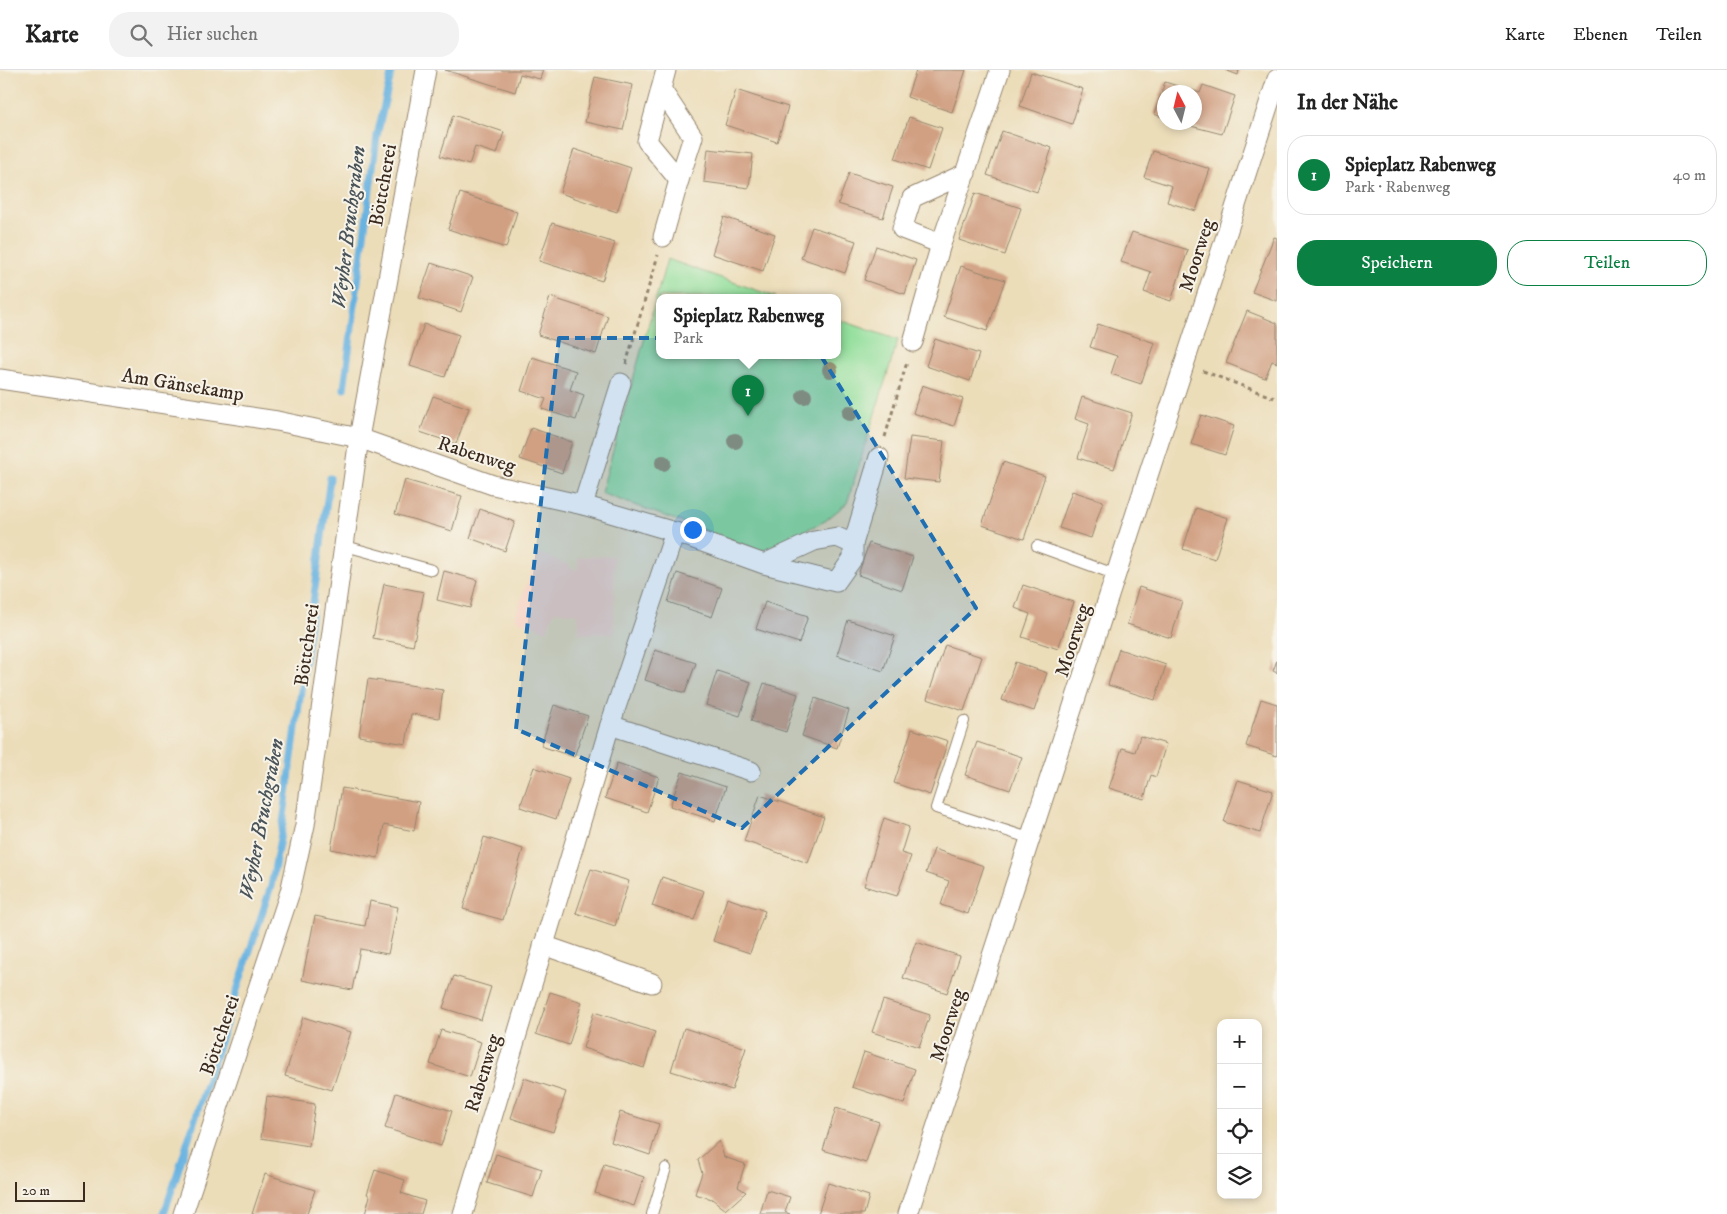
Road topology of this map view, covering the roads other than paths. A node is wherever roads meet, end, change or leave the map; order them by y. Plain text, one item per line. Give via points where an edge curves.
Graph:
1 (426, 70) edge
2 (666, 70) edge
3 (1000, 70) edge
4 (1277, 80) edge
5 (662, 89) junction
6 (966, 174) junction
7 (678, 180) junction
8 (663, 238) road end
9 (941, 244) junction
10 (913, 342) road end
11 (0, 379) edge
12 (621, 383) road end
13 (359, 438) junction
14 (879, 457) road end
15 (583, 505) junction
16 (675, 532) junction
17 (854, 544) junction
18 (342, 546) junction
19 (1037, 546) dead end
20 (764, 564) junction
21 (432, 570) dead end
22 (1117, 575) junction
23 (964, 721) dead end
24 (610, 725) junction
25 (751, 771) dead end
26 (1032, 839) junction
27 (543, 945) junction
28 (652, 983) dead end
29 (666, 1168) dead end
30 (183, 1214) edge
31 (463, 1214) edge
32 (652, 1214) edge
33 (908, 1214) edge

1 - 13 street, Böttcherei
2 - 5 street
3 - 6 street
4 - 22 street, Moorweg
5 - 7 street via 693,137
5 - 7 street via 647,141
6 - 9 street
6 - 9 street via 912,198 902,229
7 - 8 street
9 - 10 street
11 - 13 street, Am Gänsekamp via 277,421
12 - 15 street
13 - 15 street, Rabenweg via 493,485
13 - 18 street, Böttcherei
14 - 17 street, Rabenweg
15 - 16 street, Rabenweg
16 - 20 street, Rabenweg
16 - 24 street, Rabenweg
17 - 20 street via 837,537 814,541
17 - 20 street, Rabenweg via 853,558 836,582
18 - 21 lane
18 - 30 street, Böttcherei via 305,825 290,892
19 - 22 lane
22 - 26 street, Moorweg
23 - 26 lane via 936,808
24 - 25 street
24 - 27 street, Rabenweg
26 - 33 street, Moorweg
27 - 28 street
27 - 31 street, Rabenweg
29 - 32 lane

